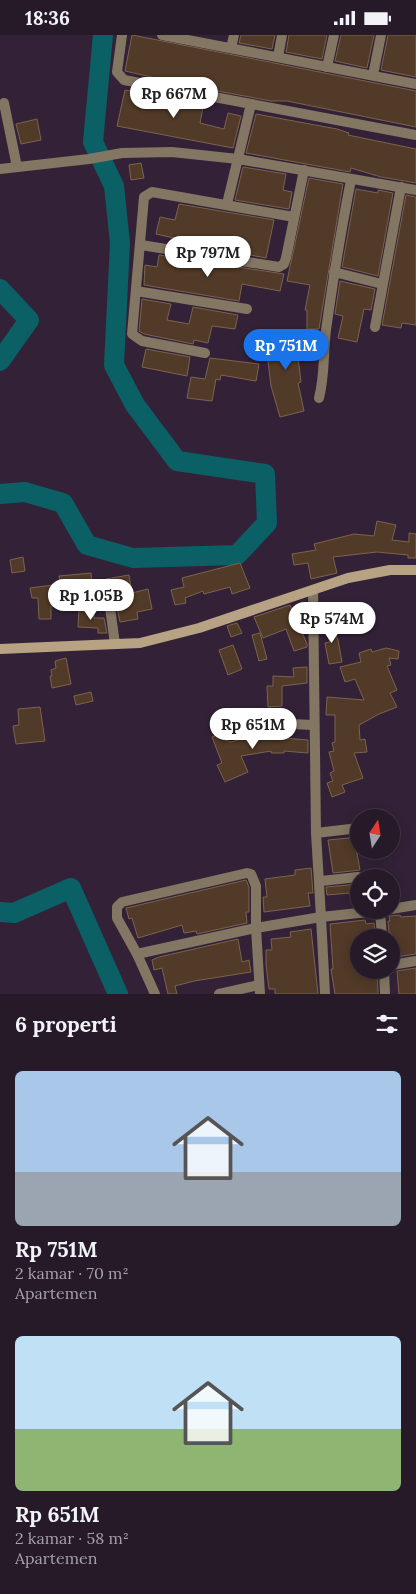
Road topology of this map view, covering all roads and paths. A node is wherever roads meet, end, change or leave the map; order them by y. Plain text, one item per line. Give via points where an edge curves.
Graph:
1 (122, 35) edge
2 (162, 35) edge
3 (234, 35) edge
4 (282, 35) edge
5 (334, 35) edge
6 (382, 35) edge
7 (183, 37) edge
8 (231, 48) junction
9 (278, 57) junction
10 (327, 67) junction
11 (373, 75) junction
12 (416, 84) edge
13 (4, 103) dead end
14 (250, 104) junction
15 (416, 135) edge
16 (238, 159) junction
17 (17, 167) junction
18 (0, 169) edge
19 (304, 170) junction
20 (351, 180) junction
21 (401, 187) junction
22 (416, 190) edge
23 (227, 204) junction
24 (294, 217) junction
25 (141, 245) junction
26 (334, 272) junction
27 (382, 284) junction
28 (136, 291) junction
29 (247, 309) dead end
30 (375, 327) dead end
31 (205, 353) dead end
32 (319, 398) dead end
33 (416, 571) edge
34 (313, 590) junction
35 (110, 608) dead end
36 (115, 644) junction
37 (0, 649) edge
38 (313, 725) junction
39 (230, 735) dead end
40 (350, 829) edge
41 (316, 833) junction
42 (350, 878) edge
43 (320, 881) junction
44 (416, 905) edge
45 (400, 908) edge
46 (350, 914) edge
47 (321, 917) junction
48 (256, 928) junction
49 (137, 954) junction
50 (416, 961) edge
51 (400, 964) edge
52 (384, 979) edge
53 (260, 989) edge
54 (155, 994) edge
55 (219, 994) edge
56 (325, 994) edge
57 (384, 994) edge

1 - 14 street via 117,72 124,80
2 - 7 street
3 - 8 street
4 - 9 street
5 - 10 street
6 - 11 street
7 - 8 street
8 - 9 street
9 - 10 street
10 - 11 street
11 - 12 street
13 - 17 street
14 - 15 street
14 - 16 street
16 - 17 street via 172,152 122,153
16 - 19 street
16 - 23 street
17 - 18 street
19 - 20 street
19 - 24 street
20 - 21 street
20 - 26 street
21 - 22 street
21 - 27 street
23 - 24 street
23 - 25 street via 152,192 146,194
24 - 25 street via 286,258 279,267
25 - 28 street
26 - 27 street
26 - 32 street
27 - 30 street
28 - 29 street
28 - 31 street via 132,329 135,338
33 - 34 street via 373,572
34 - 36 street via 157,640
34 - 38 street
35 - 36 street
36 - 37 street
38 - 39 street via 271,723
38 - 41 street
40 - 41 street
41 - 43 street
42 - 43 street
43 - 47 street
44 - 45 street
46 - 47 street
47 - 48 street
47 - 56 street
48 - 49 street
48 - 49 street via 256,886 251,874 242,872 122,902 117,907 117,919
48 - 53 street
49 - 54 street
50 - 51 street
52 - 57 street
53 - 55 street

